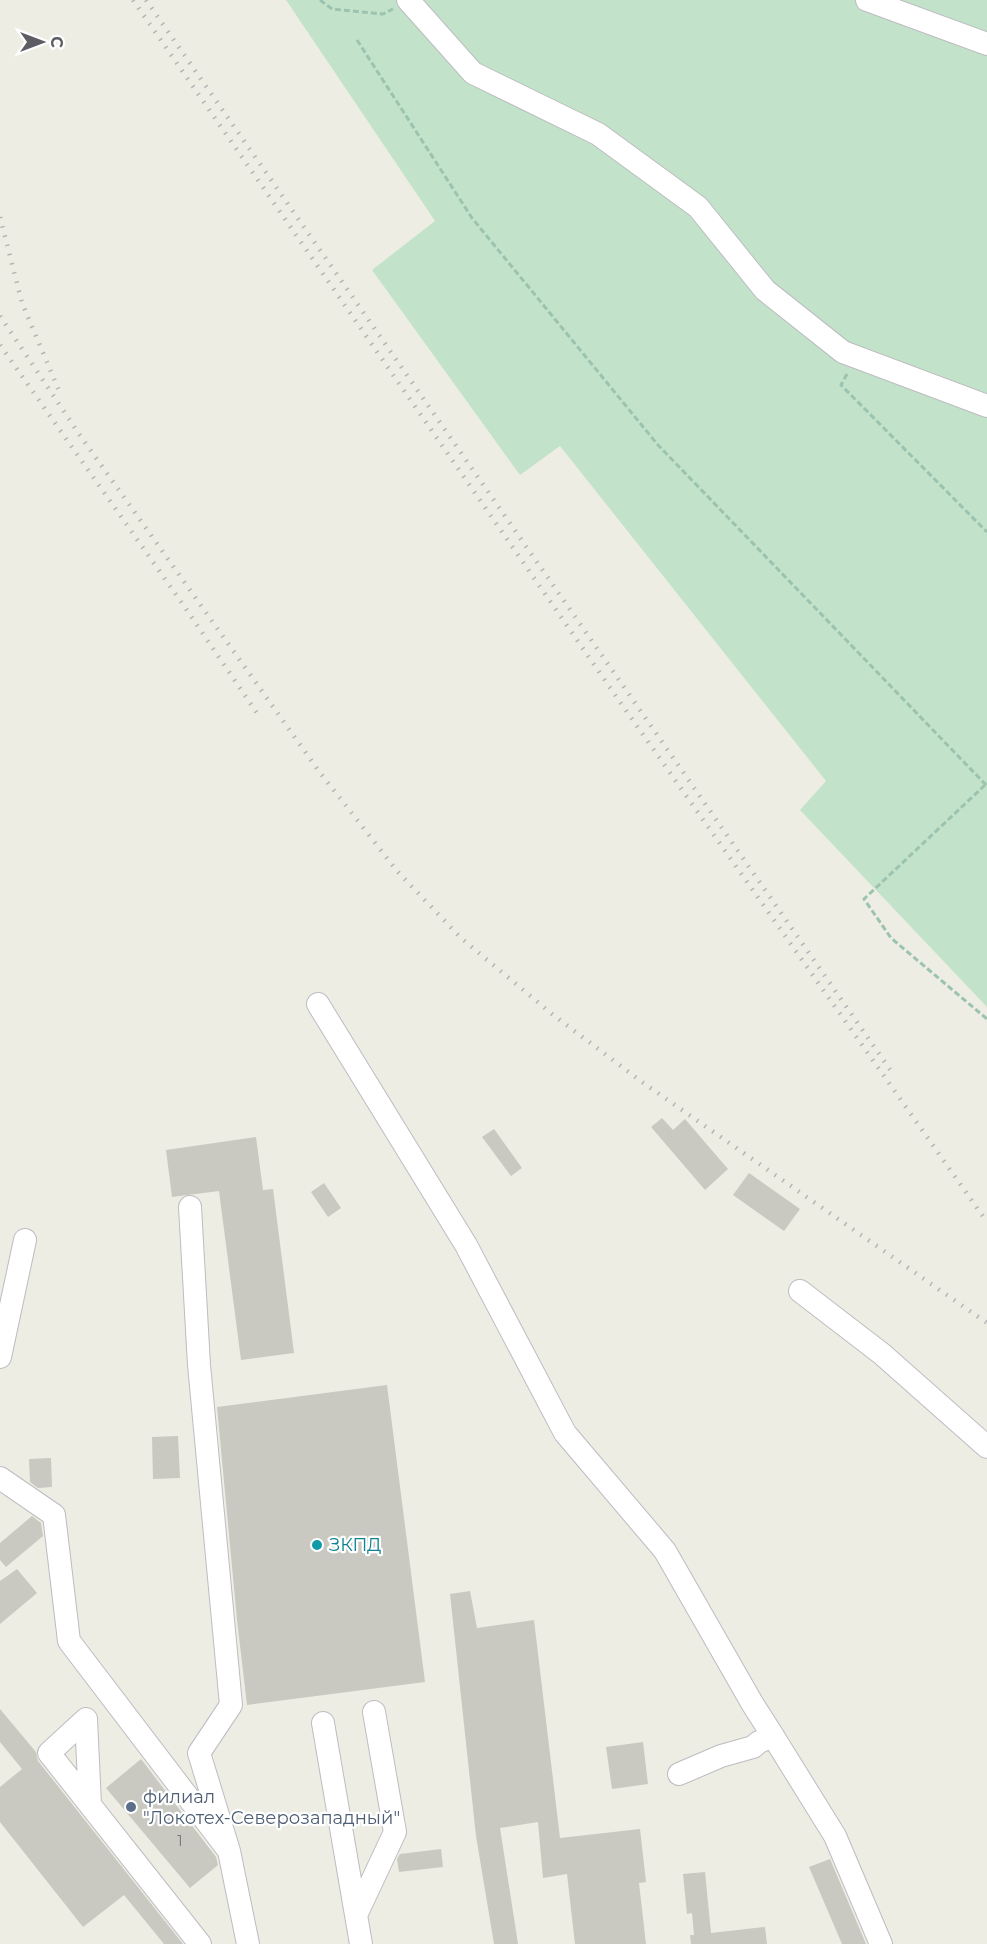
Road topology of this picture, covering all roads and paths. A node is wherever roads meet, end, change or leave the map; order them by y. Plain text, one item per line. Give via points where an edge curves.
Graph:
1 (320, 0) edge
2 (867, 0) edge
3 (404, 2) edge
4 (357, 39) dead end
5 (987, 44) edge
6 (857, 357) junction
7 (987, 406) edge
8 (987, 532) edge
9 (986, 785) edge
10 (318, 1004) dead end
11 (987, 1018) edge
12 (190, 1207) dead end
13 (25, 1240) dead end
14 (801, 1292) dead end
15 (0, 1357) edge
16 (987, 1447) edge
17 (0, 1478) edge
18 (374, 1712) dead end
19 (323, 1723) dead end
20 (773, 1736) junction
21 (679, 1774) dead end
22 (90, 1804) dead end
23 (229, 1851) junction
24 (357, 1913) junction
25 (200, 1944) edge
26 (248, 1944) edge
27 (361, 1944) edge
28 (880, 1944) edge

1 - 3 path via 332,9 383,14
2 - 5 lane
3 - 6 lane via 473,73 598,134 698,207 765,290 843,352
4 - 9 path via 472,218 658,446
6 - 7 lane
6 - 8 path via 841,385
9 - 11 path via 864,899 891,938
10 - 20 lane via 466,1245 565,1433 665,1551
12 - 23 lane via 199,1365 231,1704 199,1753
13 - 15 lane
14 - 16 lane via 882,1354
17 - 23 lane via 54,1515 69,1641
18 - 24 lane via 395,1832
19 - 24 lane
20 - 21 lane
20 - 28 lane via 835,1836
22 - 25 lane
23 - 26 lane
24 - 27 lane

